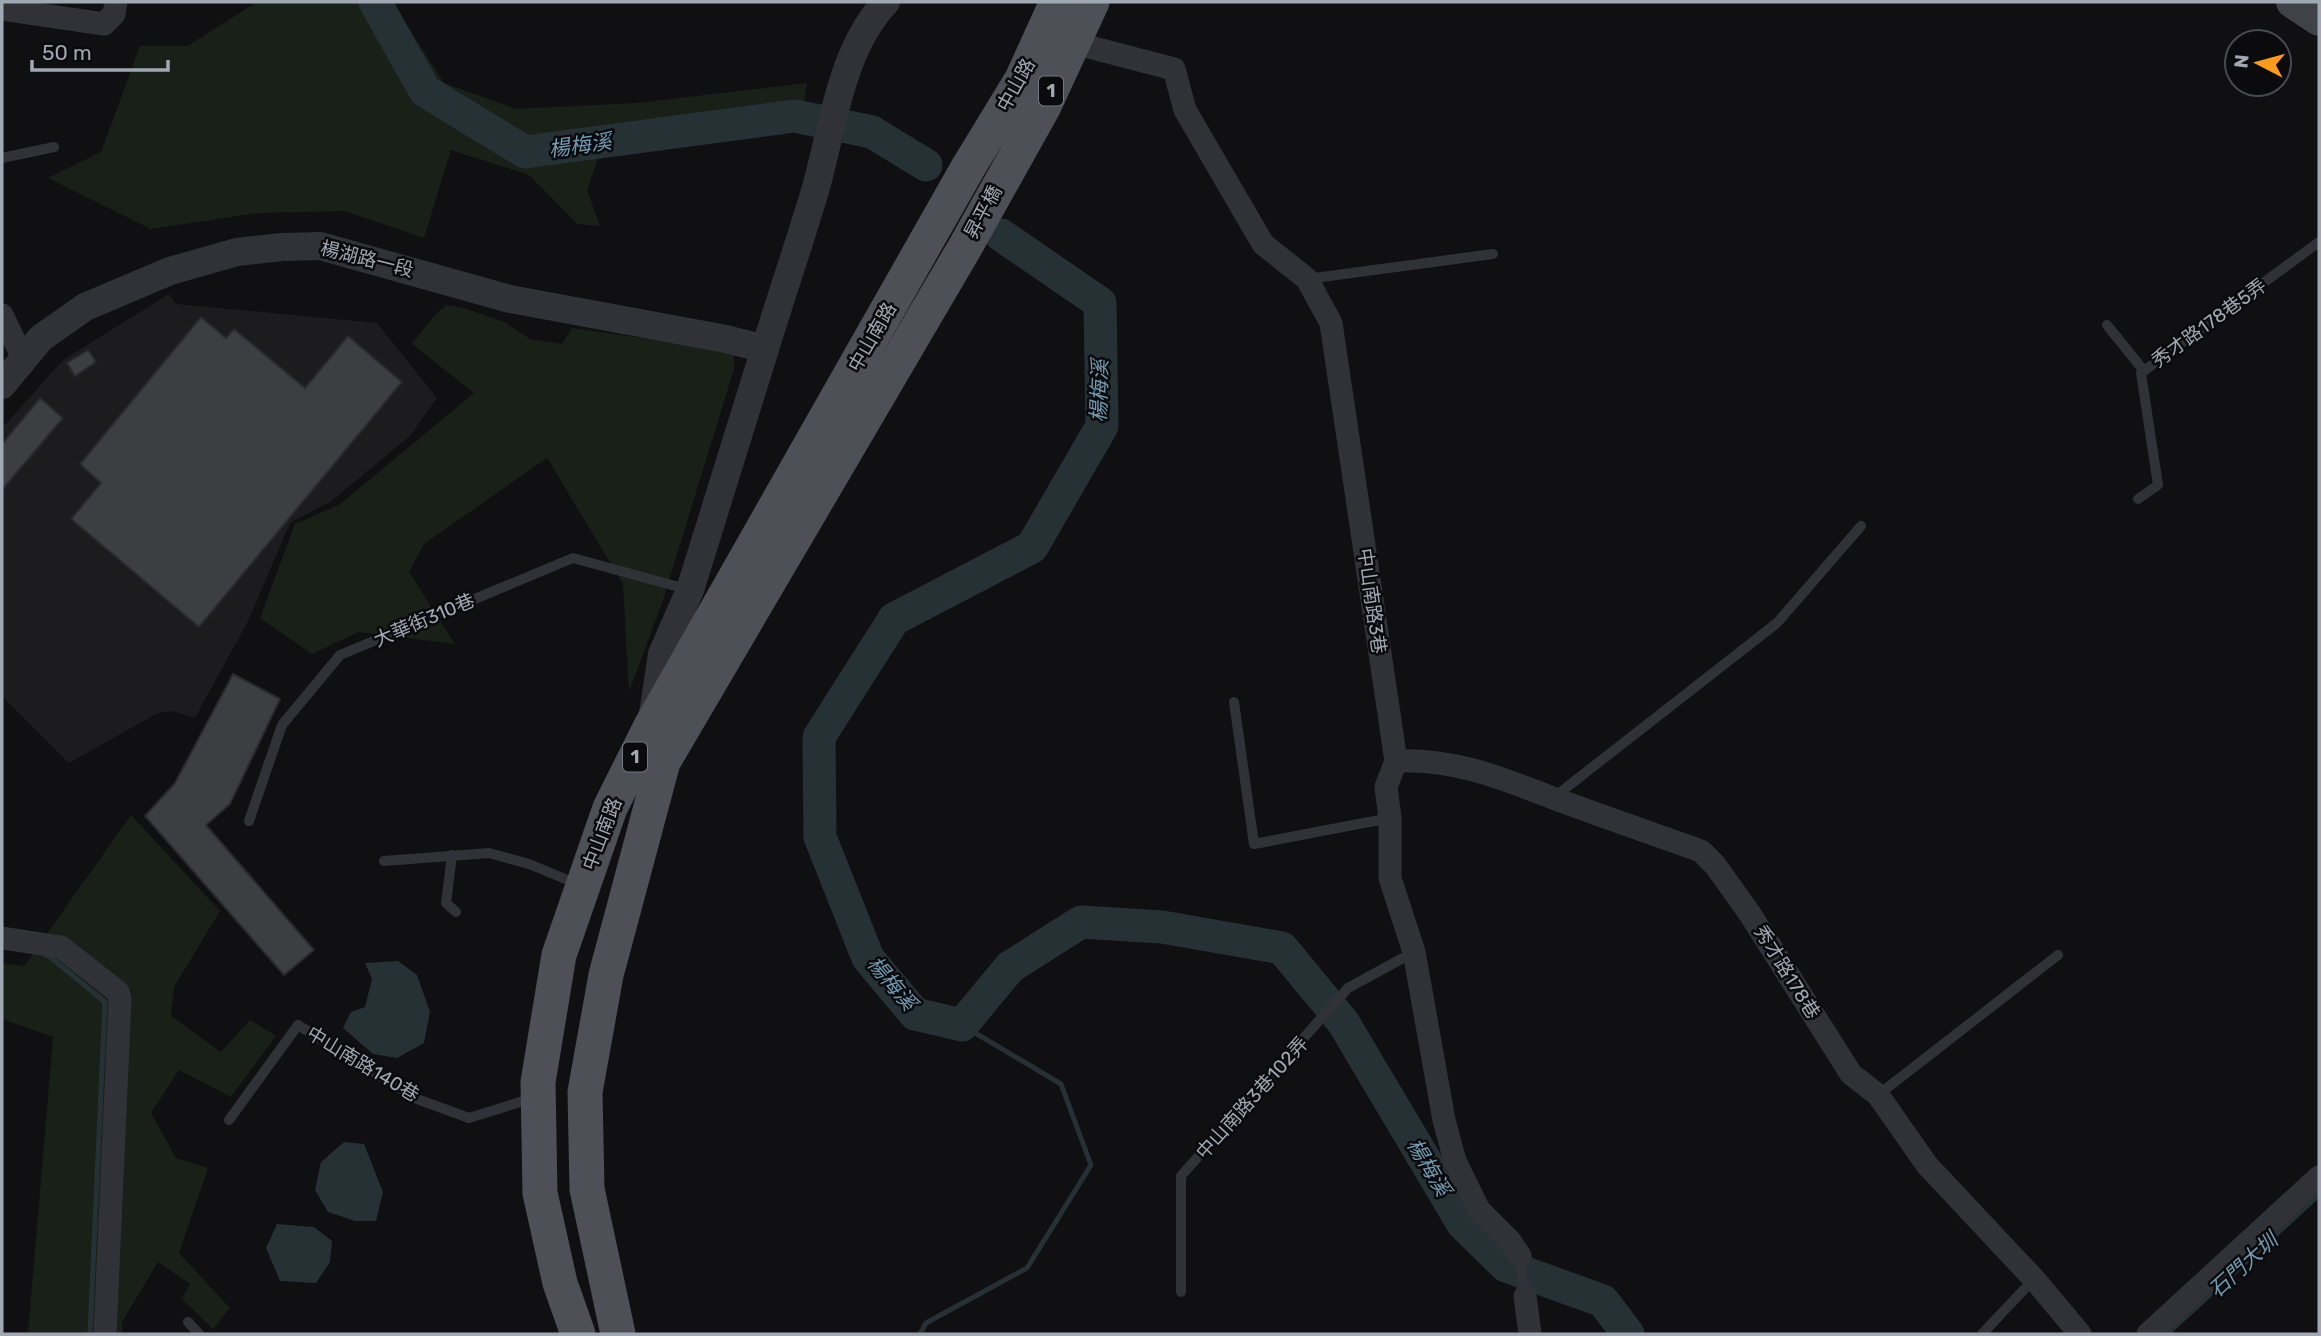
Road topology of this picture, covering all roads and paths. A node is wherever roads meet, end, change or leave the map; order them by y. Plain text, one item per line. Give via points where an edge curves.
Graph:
1 (116, 2) edge
2 (886, 2) edge
3 (1058, 2) edge
4 (1092, 2) edge
5 (2292, 2) edge
6 (31, 7) edge
7 (2, 9) edge
8 (2319, 20) edge
9 (1074, 43) junction
10 (54, 147) dead end
11 (2, 158) edge
12 (969, 166) joint
13 (1003, 176) joint
14 (930, 237) joint
15 (2319, 242) edge
16 (964, 249) joint
17 (1493, 254) dead end
18 (1307, 279) junction
19 (2, 315) edge
20 (2107, 325) dead end
21 (765, 349) junction
22 (24, 360) junction
23 (2144, 371) junction
24 (2, 385) edge
25 (2138, 499) dead end
26 (1861, 526) dead end
27 (690, 590) junction
28 (1234, 702) dead end
29 (651, 726) junction
30 (1396, 761) junction
31 (663, 762) junction
32 (1553, 798) junction
33 (1390, 818) junction
34 (249, 821) dead end
35 (452, 855) junction
36 (384, 861) dead end
37 (583, 886) junction
38 (456, 912) dead end
39 (2, 939) edge
40 (1414, 952) junction
41 (2058, 955) dead end
42 (1878, 1095) junction
43 (538, 1096) junction
44 (229, 1119) dead end
45 (2319, 1177) edge
46 (1520, 1256) joint
47 (2034, 1279) junction
48 (1181, 1292) dead end
49 (1525, 1296) joint
50 (188, 1322) dead end
51 (105, 1334) edge
52 (200, 1334) edge
53 (578, 1334) edge
54 (618, 1334) edge
55 (1530, 1334) edge
56 (1982, 1334) edge
57 (2080, 1334) edge
58 (2148, 1334) edge

1 - 6 street via 114,14 104,24
2 - 21 street via 860,40 845,77
3 - 12 main road, 中山路 / 1 via 1022,79
4 - 9 main road, 中山路 / 1
5 - 8 main road
6 - 7 street
9 - 13 main road, 中山路 / 1
9 - 18 street, 中山南路3巷 via 1174,69 1185,110 1263,244
10 - 11 lane
12 - 14 main road, 昇平橋 / 1
13 - 16 main road, 昇平橋 / 1
14 - 29 main road, 中山南路 / 1
15 - 23 lane, 秀才路178巷5弄
16 - 31 main road, 中山南路 / 1
17 - 18 lane
18 - 30 street, 中山南路3巷 via 1331,323
19 - 22 street
20 - 23 lane
21 - 22 street, 楊湖路一段 via 510,299 320,246 237,251 170,271 85,307 41,338
21 - 27 street
22 - 24 street, 楊湖路一段
23 - 25 lane, 秀才路178巷5弄 via 2158,485
26 - 32 lane via 1777,623
27 - 29 street via 662,654
27 - 34 lane, 大華街310巷 via 573,558 340,655 282,725
28 - 33 lane via 1254,844
29 - 31 street
29 - 37 main road, 中山南路 / 1 via 610,808
30 - 32 street, 秀才路178巷 via 1427,760 1499,776
30 - 33 street, 中山南路3巷 via 1386,787
31 - 54 main road, 中山南路 / 1 via 606,975 585,1092 587,1189
32 - 42 street, 秀才路178巷 via 1700,850 1750,914 1850,1074
33 - 40 street, 中山南路3巷 via 1390,878
35 - 36 lane
35 - 37 lane via 489,853
35 - 38 lane via 446,903
37 - 43 main road, 中山南路 / 1 via 559,955
39 - 51 street via 61,947 118,992 120,999
40 - 46 street, 中山南路3巷 via 1455,1161 1479,1210
40 - 48 lane, 中山南路3巷102弄 via 1348,988 1181,1176
41 - 42 lane
42 - 47 street, 秀才路178巷 via 1927,1165
43 - 44 lane, 中山南路140巷 via 469,1118 417,1099 298,1026
43 - 53 main road, 中山南路 / 1 via 540,1193 560,1283
45 - 58 street
46 - 49 lane
47 - 56 lane
47 - 57 street, 秀才路178巷
49 - 55 street
50 - 52 lane

